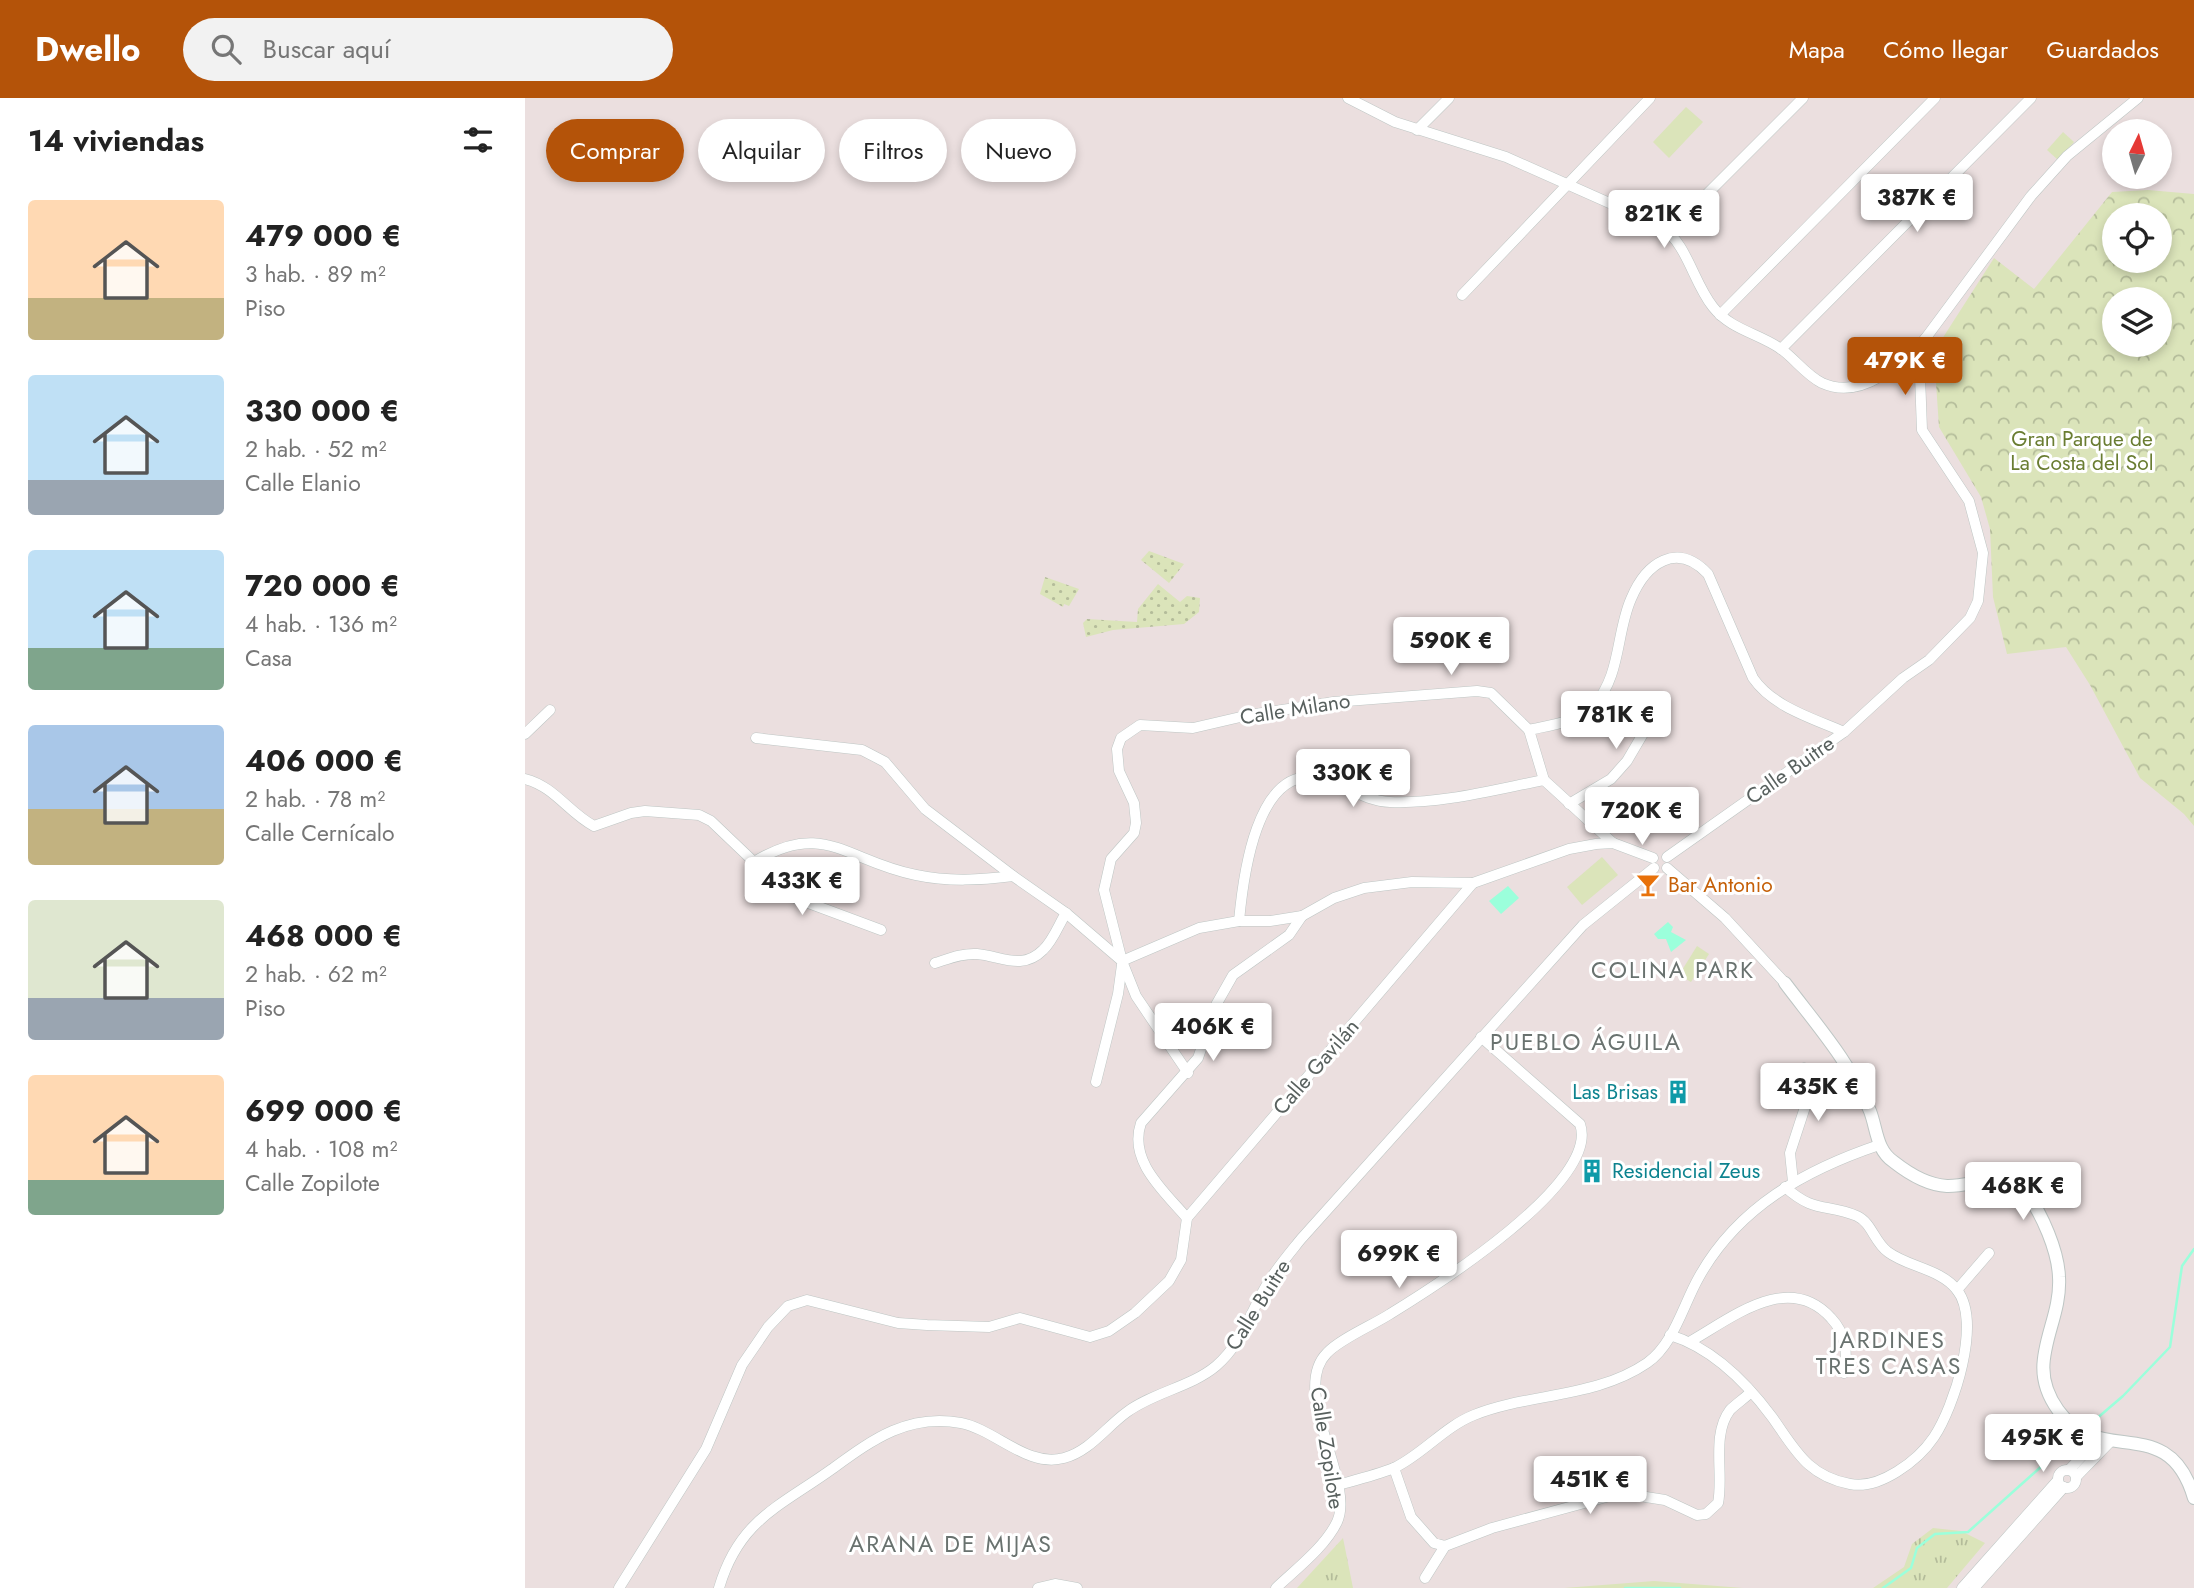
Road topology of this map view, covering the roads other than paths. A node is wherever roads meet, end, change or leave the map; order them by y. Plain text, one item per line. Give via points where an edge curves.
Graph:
1 (1348, 98) edge
2 (1449, 98) edge
3 (1650, 98) edge
4 (1803, 98) edge
5 (1935, 98) edge
6 (2031, 98) edge
7 (2138, 98) edge
8 (1417, 130) junction
9 (1567, 184) junction
10 (1669, 232) junction
11 (1462, 295) dead end
12 (1720, 315) junction
13 (1924, 339) junction
14 (1781, 349) junction
15 (1664, 698) dead end
16 (550, 710) dead end
17 (1529, 730) junction
18 (1844, 732) junction
19 (525, 734) edge
20 (757, 738) dead end
21 (525, 779) edge
22 (1544, 780) junction
23 (1569, 804) junction
24 (1613, 843) junction
25 (754, 862) junction
26 (1667, 862) junction
27 (1653, 863) junction
28 (1013, 877) junction
29 (1473, 883) junction
30 (1066, 913) junction
31 (1302, 916) junction
32 (1239, 920) junction
33 (881, 930) dead end
34 (1122, 961) junction
35 (935, 963) dead end
36 (1785, 983) joint
37 (1481, 1037) junction
38 (1804, 1069) dead end
39 (1188, 1073) junction
40 (1096, 1082) dead end
41 (1879, 1145) junction
42 (1789, 1184) junction
43 (1187, 1218) junction
44 (1989, 1253) dead end
45 (1957, 1290) junction
46 (1670, 1335) junction
47 (1691, 1341) junction
48 (1844, 1373) dead end
49 (1751, 1392) junction
50 (2105, 1439) junction
51 (1394, 1468) junction
52 (2072, 1473) junction
53 (2061, 1484) junction
54 (1338, 1485) junction
55 (2194, 1498) edge
56 (1445, 1546) junction
57 (1425, 1578) dead end
58 (619, 1588) edge
59 (719, 1588) edge
60 (1038, 1588) edge
61 (1077, 1588) edge
62 (1276, 1588) edge
63 (1962, 1588) edge
64 (1974, 1588) edge

1 - 8 street
2 - 8 street
3 - 9 street
4 - 10 street
5 - 12 street
6 - 14 street
7 - 13 street via 2067,156 2040,186
8 - 9 street via 1506,157
9 - 10 street
9 - 11 street
10 - 12 street
12 - 14 street
13 - 14 street via 1889,372 1851,386 1823,383
13 - 18 street, Calle Buitre via 1922,430 1969,501 1983,553 1978,601 1956,635
15 - 23 street via 1627,761 1611,779
16 - 19 street
17 - 18 street via 1581,715 1593,705 1612,671 1632,596 1661,562 1684,556 1708,574 1761,690
17 - 22 street
17 - 34 street, Calle Milano via 1491,694 1477,691 1334,702 1193,728 1140,725 1128,730 1117,749 1119,771 1135,803 1136,823 1134,833 1111,859 1104,890
18 - 26 street, Calle Buitre
20 - 28 street via 862,750 884,762 925,809
21 - 25 street via 554,792 580,819 594,826 645,811 699,815
22 - 23 street
22 - 32 street via 1419,802 1362,797 1317,777 1286,783 1265,811 1251,848 1243,873
23 - 24 street
24 - 27 street
24 - 29 street via 1569,849
25 - 28 street via 777,848 816,841 918,876 972,881
25 - 33 street via 779,891
26 - 27 street via 1659,871
26 - 27 street via 1660,853
26 - 36 street
27 - 37 street, Calle Buitre via 1583,925
28 - 30 street
29 - 31 street via 1364,888
29 - 43 street, Calle Gavilán
30 - 34 street
30 - 35 street via 1045,949 1022,962 977,954
31 - 32 street
31 - 39 street via 1289,935 1233,975
32 - 34 street via 1199,928
34 - 39 street via 1136,996
34 - 40 street
36 - 41 street via 1852,1075 1870,1111
37 - 54 street, Calle Zopilote via 1580,1124 1582,1142 1567,1173 1546,1199 1494,1243 1326,1353 1317,1372 1317,1389
37 - 59 street, Calle Buitre via 1281,1264 1242,1335 1215,1367 1140,1403 1089,1446 1063,1458 1036,1457 962,1423 922,1421 882,1434 763,1515 734,1550
38 - 42 street via 1807,1101 1790,1153
39 - 43 street via 1141,1123 1137,1135 1141,1160
41 - 42 street
41 - 50 street via 1891,1161 1919,1178 1945,1186 1998,1179 2014,1182 2026,1192 2052,1246 2059,1278 2057,1305 2042,1358 2045,1384 2069,1421
42 - 45 street via 1813,1206 1859,1217 1888,1252
42 - 46 street via 1760,1204 1719,1246
43 - 58 street via 1181,1260 1169,1281 1135,1313 1109,1331 1090,1337 1020,1318 989,1327 927,1325 898,1323 807,1300 788,1306 742,1364 706,1449
44 - 45 street
45 - 49 street via 1964,1314 1965,1353 1946,1413 1934,1438 1913,1459 1870,1485 1850,1485 1805,1463
46 - 47 street
46 - 51 street via 1648,1362 1631,1371 1556,1396 1473,1415
47 - 48 street via 1747,1309 1787,1295 1815,1304 1840,1329 1847,1357
47 - 49 street
49 - 56 street via 1725,1420 1720,1495 1706,1514 1641,1494 1622,1493 1492,1528
50 - 52 street
50 - 55 street via 2145,1445 2171,1455 2188,1479
51 - 54 street
51 - 56 street via 1411,1517 1434,1543
52 - 53 street via 2061,1472
52 - 53 street via 2073,1485
53 - 63 street
53 - 64 street
54 - 62 street, Calle Zopilote via 1338,1521
56 - 57 street
60 - 61 street via 1055,1584

